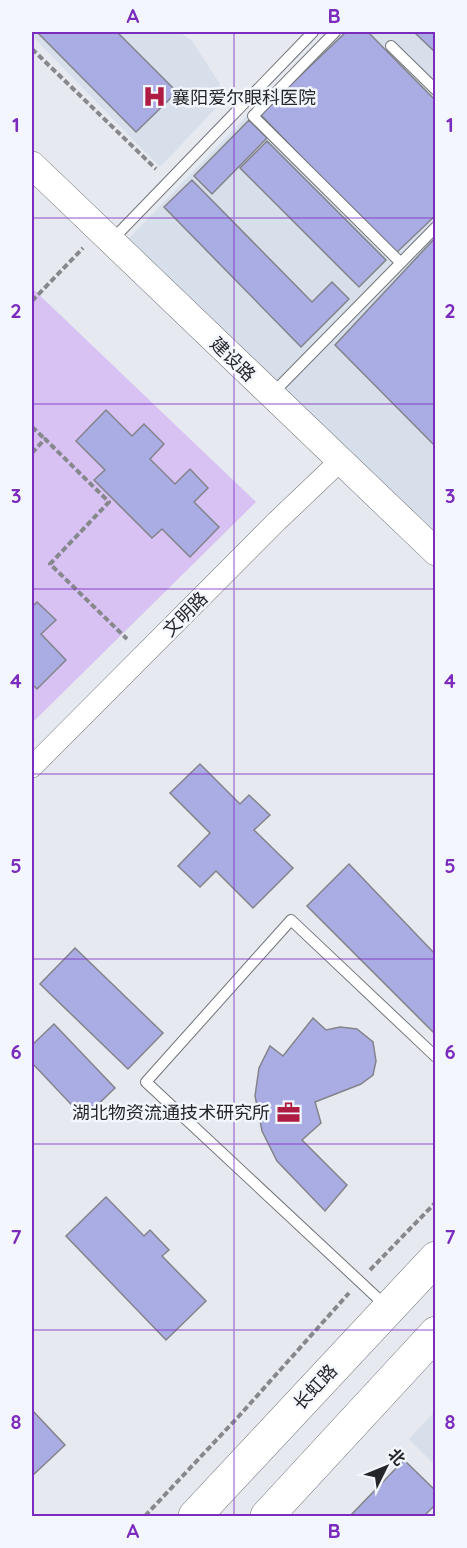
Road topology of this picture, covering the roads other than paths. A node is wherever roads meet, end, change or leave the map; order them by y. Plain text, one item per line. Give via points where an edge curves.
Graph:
1 (313, 32) edge
2 (335, 32) edge
3 (391, 46) dead end
4 (435, 90) edge
5 (32, 165) edge
6 (435, 226) edge
7 (105, 236) junction
8 (400, 262) junction
9 (271, 395) junction
10 (340, 461) junction
11 (435, 552) edge
12 (32, 767) edge
13 (435, 1057) edge
14 (435, 1258) edge
15 (388, 1309) junction
16 (435, 1333) edge
17 (275, 1513) edge
18 (195, 1516) edge

1 - 7 lane via 168,181
2 - 8 lane via 253,116
3 - 4 lane
5 - 7 street, 建设路
6 - 8 lane
7 - 9 street, 建设路
8 - 9 lane
9 - 10 street, 建设路
10 - 11 street, 建设路
10 - 12 street, 文明路
13 - 15 lane via 291,920 146,1082
14 - 15 highway, 长虹路
15 - 18 highway, 长虹路
16 - 17 highway

